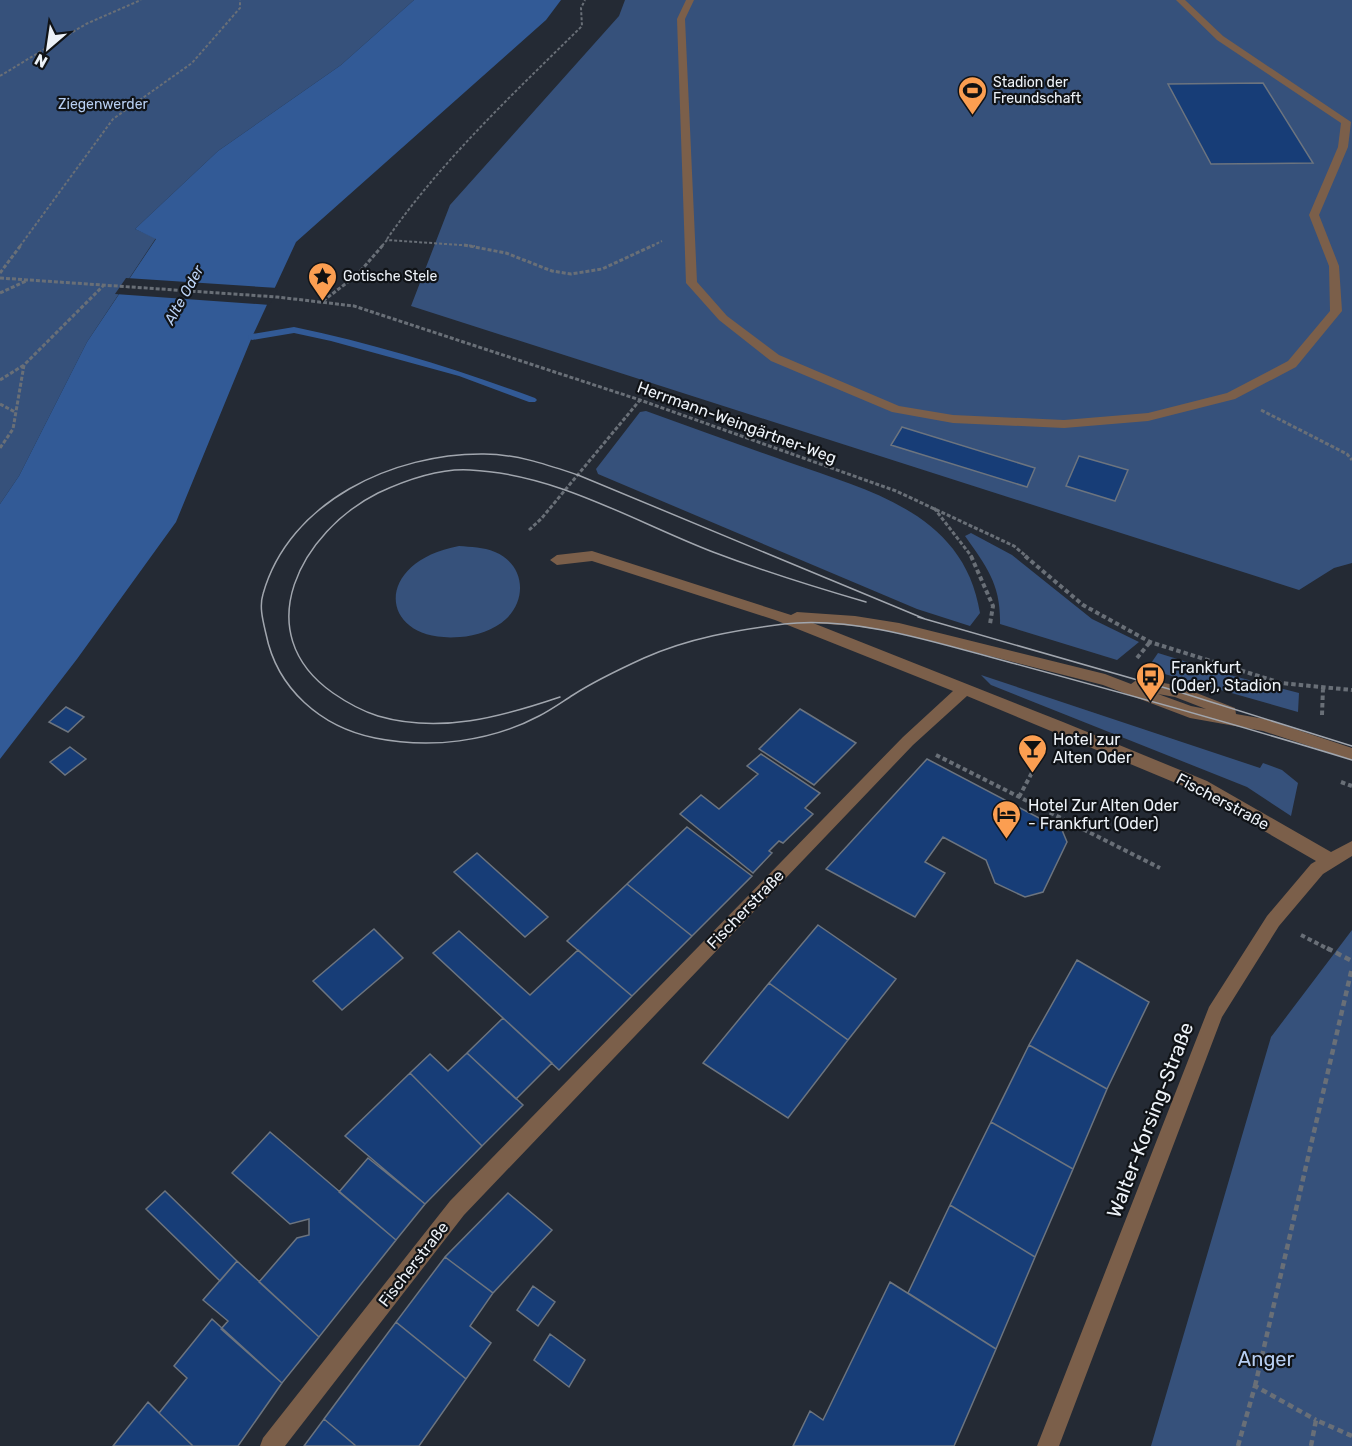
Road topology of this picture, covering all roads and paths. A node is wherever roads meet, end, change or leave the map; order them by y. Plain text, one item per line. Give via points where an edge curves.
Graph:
1 (141, 0) edge
2 (240, 0) edge
3 (585, 0) edge
4 (690, 0) edge
5 (1180, 0) edge
6 (0, 76) edge
7 (1349, 122) edge
8 (690, 227) junction
9 (387, 240) junction
10 (0, 273) edge
11 (0, 278) edge
12 (26, 281) junction
13 (104, 286) junction
14 (0, 293) edge
15 (278, 297) joint
16 (322, 301) junction
17 (24, 365) junction
18 (0, 380) edge
19 (1231, 396) junction
20 (640, 400) junction
21 (0, 404) edge
22 (15, 412) junction
23 (0, 448) edge
24 (1352, 460) edge
25 (934, 508) junction
26 (529, 530) dead end
27 (557, 560) dead end
28 (780, 616) junction
29 (984, 648) junction
30 (1323, 688) junction
31 (965, 689) junction
32 (1352, 690) edge
33 (1322, 718) dead end
34 (1058, 726) junction
35 (908, 741) junction
36 (1352, 754) edge
37 (1019, 797) junction
38 (1352, 848) edge
39 (1331, 861) junction
40 (1160, 868) dead end
41 (1273, 921) junction
42 (1352, 961) edge
43 (1352, 968) edge
44 (1255, 1386) junction
45 (1316, 1420) junction
46 (1352, 1436) edge
47 (271, 1446) edge
48 (1048, 1446) edge
49 (1238, 1446) edge
50 (1311, 1446) edge

1 - 6 path via 119,7 65,36
2 - 10 path via 240,8 192,63 113,119
3 - 9 path via 581,8 582,26 434,176
4 - 8 street via 681,19
5 - 7 street via 1220,38
7 - 19 street via 1343,147 1314,215 1334,266 1336,311 1292,364
8 - 9 path via 605,270 579,274 548,270 507,253 459,243
8 - 19 street via 692,283 723,318 774,358 896,409 953,419 1064,424 1148,417
9 - 16 path via 357,275
11 - 12 path, Herrmann-Weingärtner-Weg
12 - 13 path, Herrmann-Weingärtner-Weg
12 - 14 path
13 - 15 path, Herrmann-Weingärtner-Weg
13 - 17 path
15 - 16 path, Herrmann-Weingärtner-Weg
16 - 20 path, Herrmann-Weingärtner-Weg via 354,306
17 - 18 path
17 - 22 path
19 - 24 path
20 - 25 path, Herrmann-Weingärtner-Weg
20 - 26 path
21 - 22 path
22 - 23 path via 13,429
25 - 29 path via 973,558 993,606
25 - 30 path, Herrmann-Weingärtner-Weg via 1014,546 1083,605 1150,642 1281,683
27 - 28 street via 592,556
28 - 29 street via 888,626
28 - 31 street
29 - 36 street via 1105,680 1190,712 1265,725
30 - 32 path
30 - 33 path
31 - 34 street, Fischerstraße
31 - 35 street, Fischerstraße
34 - 37 path
34 - 39 street, Fischerstraße via 1201,786
35 - 37 path
35 - 47 street, Fischerstraße via 457,1209
37 - 40 path
38 - 39 street, Walter-Korsing-Straße
39 - 41 street, Walter-Korsing-Straße via 1317,869
41 - 42 path
41 - 48 street, Walter-Korsing-Straße via 1215,1013
43 - 44 path
44 - 45 path
44 - 49 path
45 - 46 path
45 - 50 path

